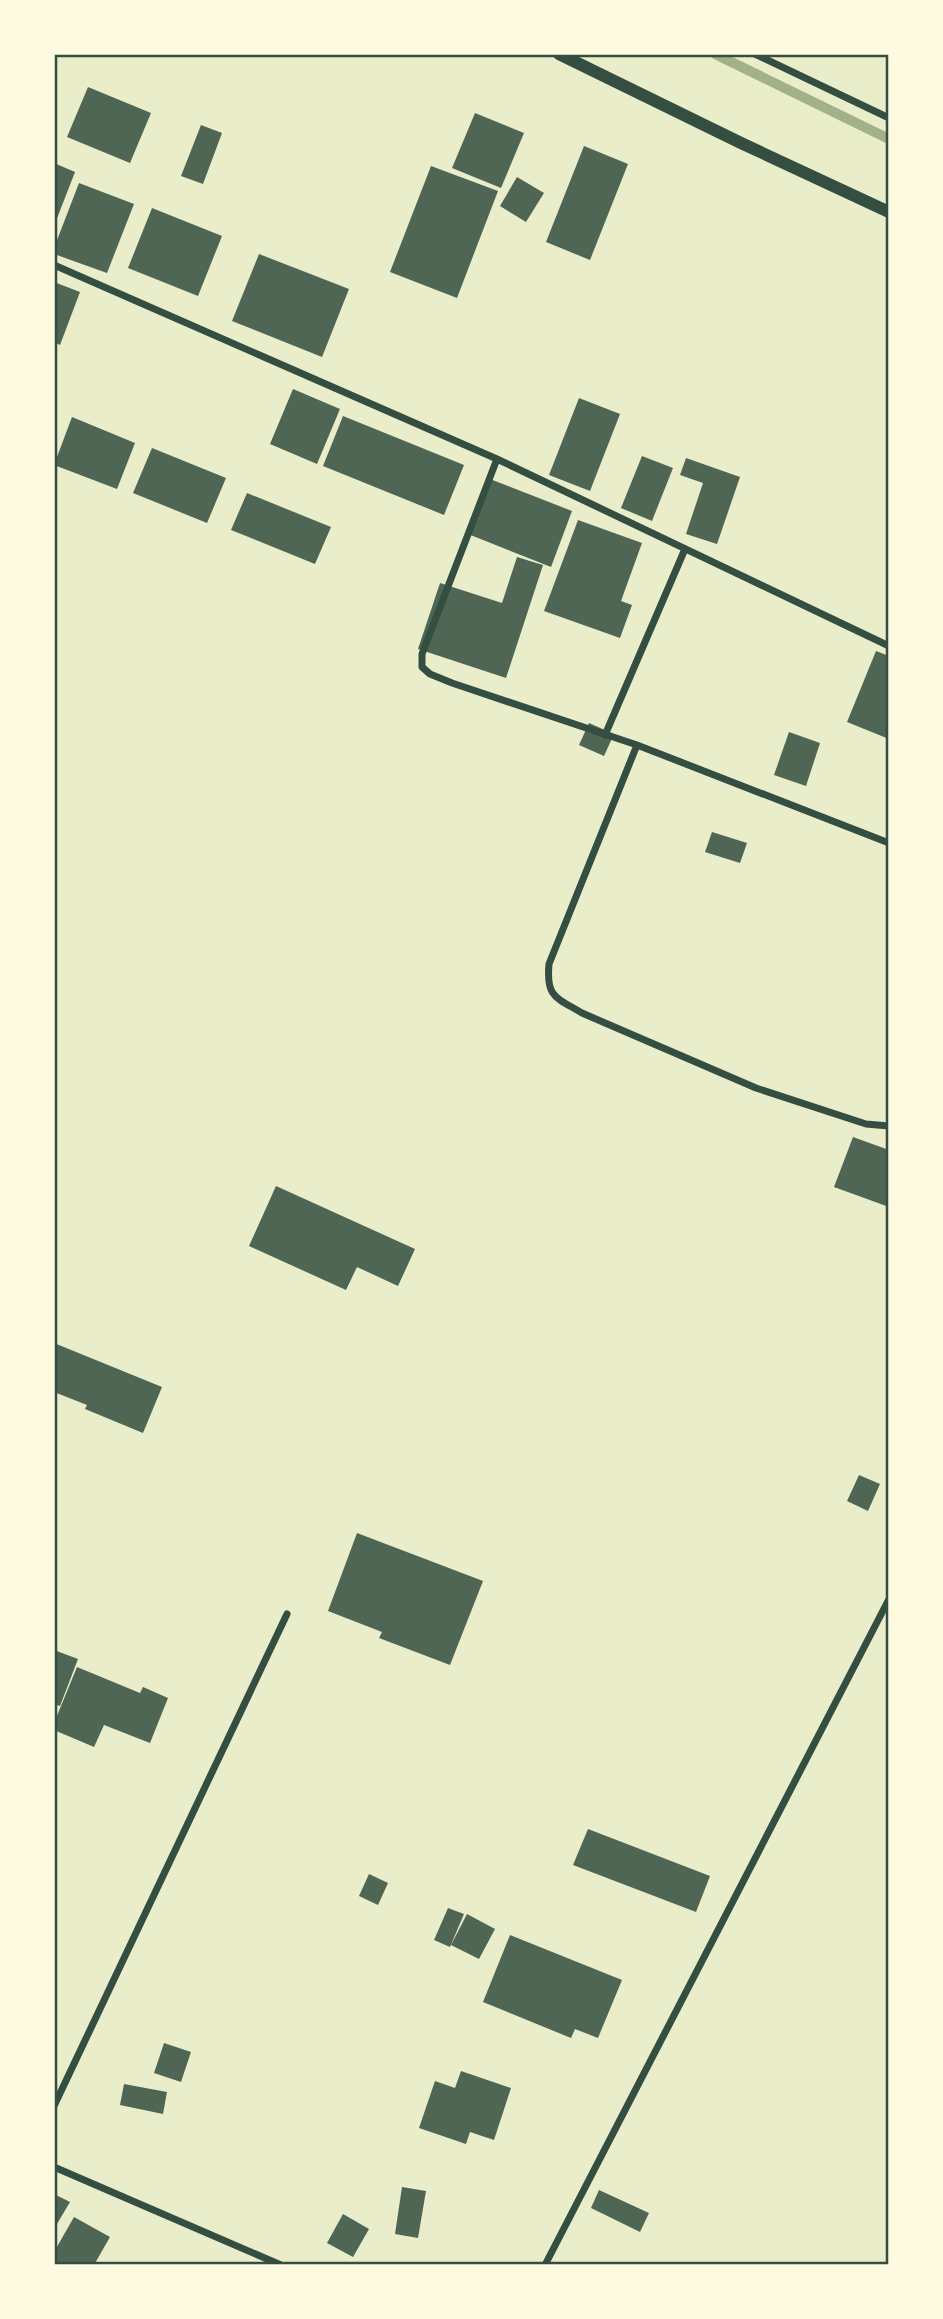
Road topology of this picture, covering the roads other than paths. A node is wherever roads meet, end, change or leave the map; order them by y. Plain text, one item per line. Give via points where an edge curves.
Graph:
1 (559, 54) edge
2 (755, 54) edge
3 (889, 118) edge
4 (889, 212) edge
5 (54, 265) edge
6 (497, 459) junction
7 (685, 548) junction
8 (889, 646) edge
9 (606, 735) junction
10 (637, 745) junction
11 (889, 843) edge
12 (889, 1126) edge
13 (889, 1599) edge
14 (287, 1614) dead end
15 (54, 2106) edge
16 (54, 2167) edge
17 (281, 2265) edge
18 (545, 2265) edge

1 - 4 street
2 - 3 street
5 - 6 street
6 - 7 street
6 - 9 street via 422,654 422,667 452,683
7 - 8 street
7 - 9 street
9 - 10 street
10 - 11 street
10 - 12 street via 549,964 547,984 555,997 756,1088 866,1124
13 - 18 street
14 - 15 street
16 - 17 street

